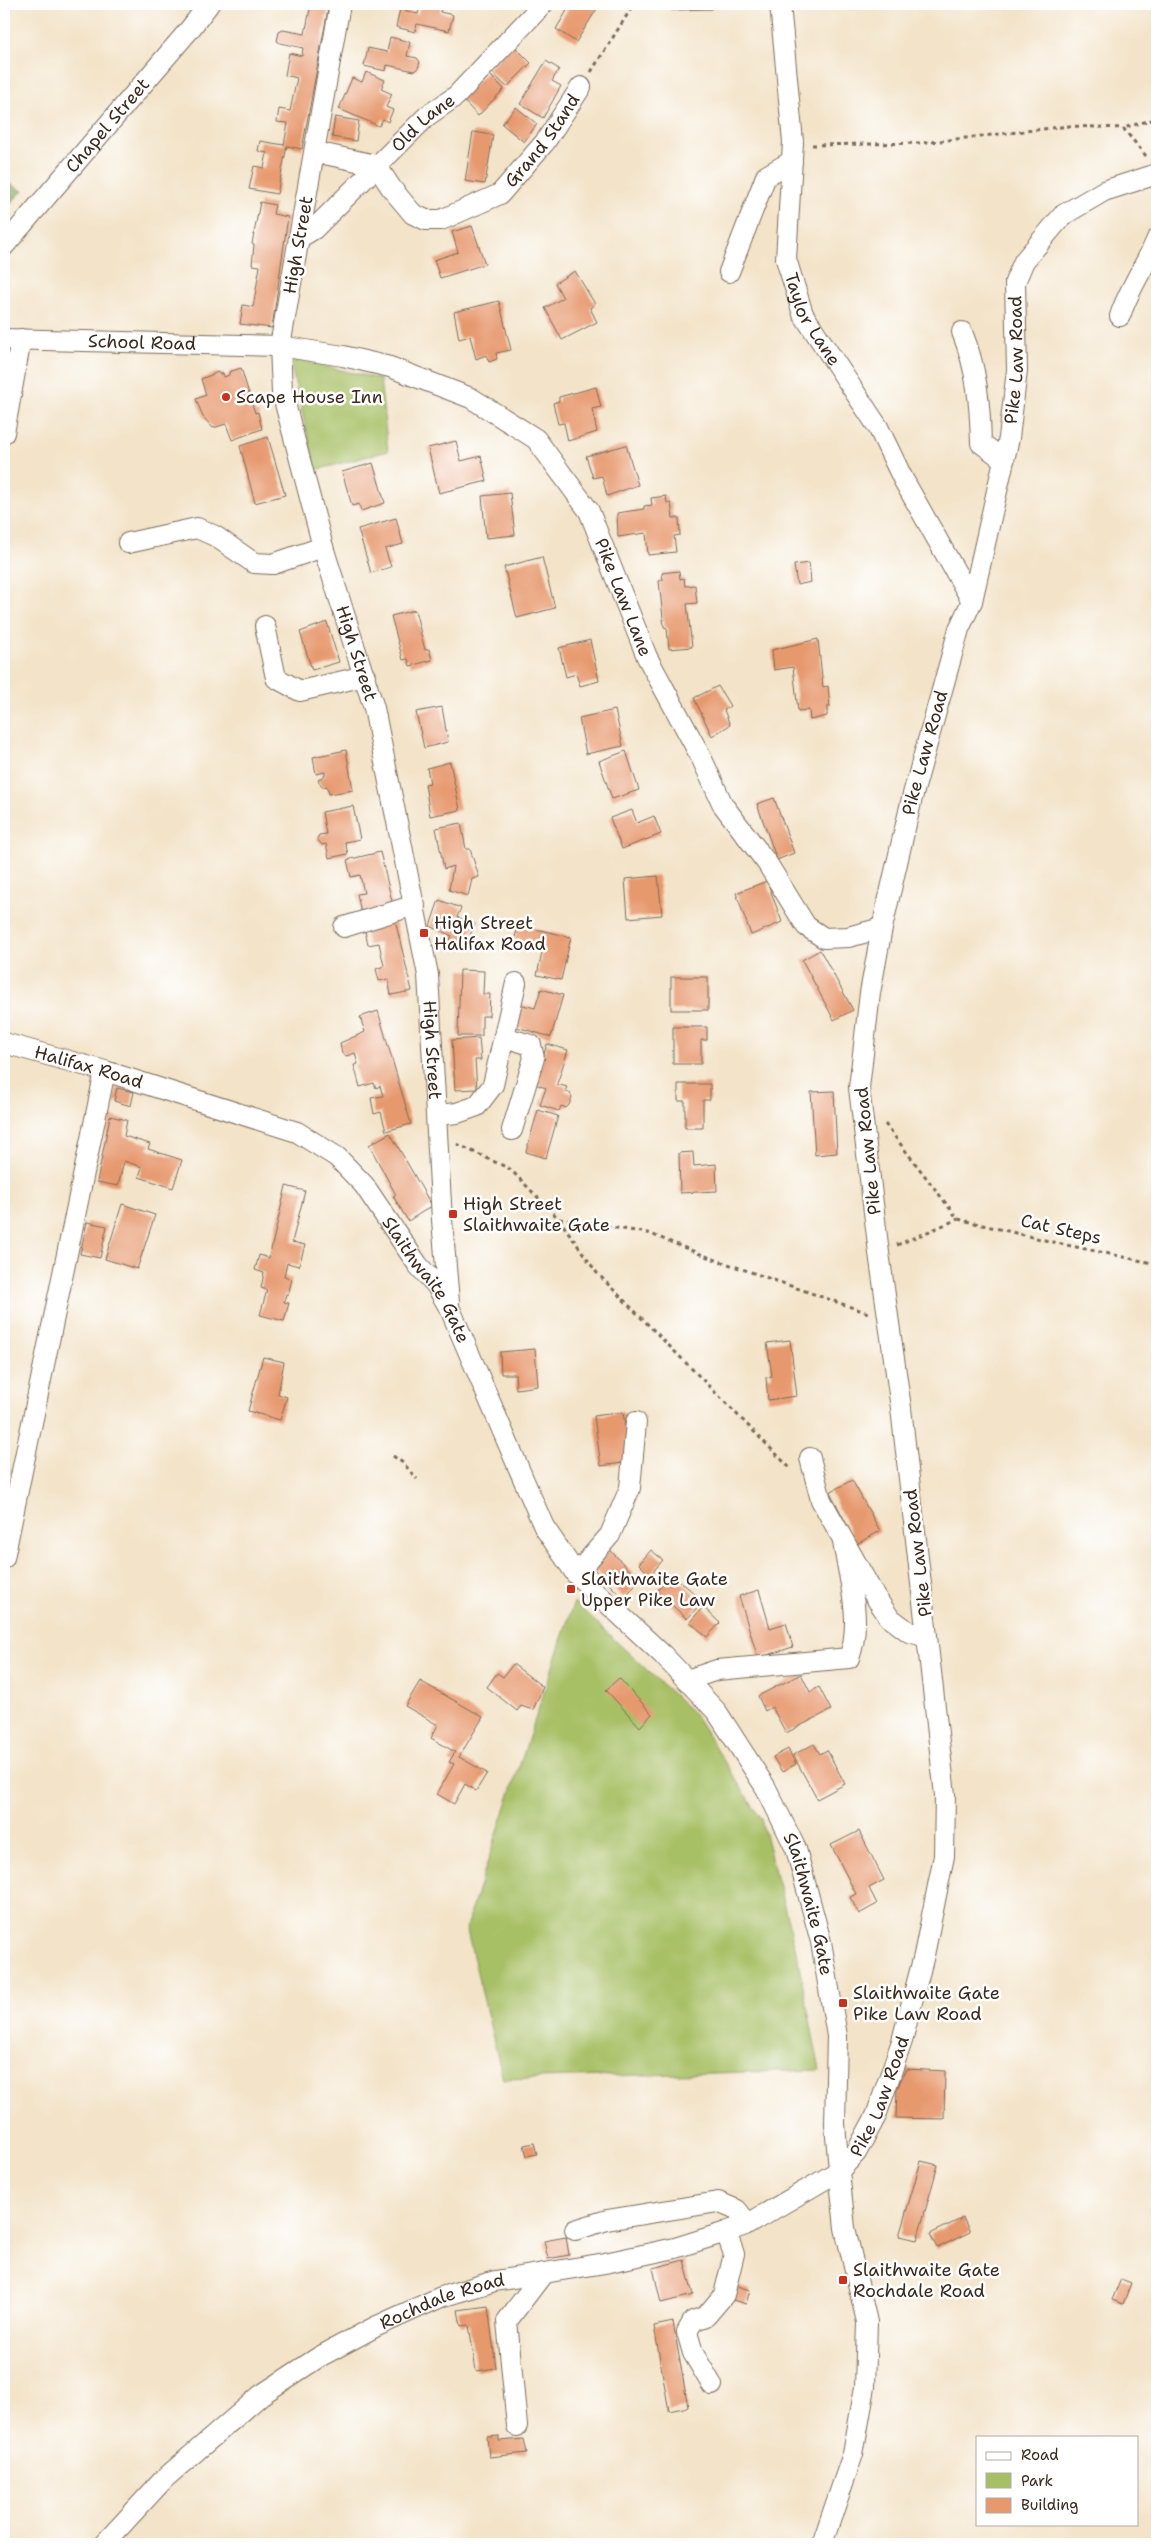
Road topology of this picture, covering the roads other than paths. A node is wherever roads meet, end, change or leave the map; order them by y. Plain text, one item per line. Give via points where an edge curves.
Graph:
1 (209, 4) edge
2 (340, 4) edge
3 (543, 4) edge
4 (780, 4) edge
5 (580, 87) road end
6 (315, 152) junction
7 (793, 153) junction
8 (376, 165) junction
9 (1152, 165) edge
10 (299, 238) junction
11 (1157, 239) edge
12 (4, 246) edge
13 (729, 272) dead end
14 (1120, 316) dead end
15 (962, 332) dead end
16 (12, 339) edge
17 (280, 346) junction
18 (4, 433) edge
19 (1004, 460) junction
20 (128, 543) dead end
21 (324, 547) junction
22 (972, 601) junction
23 (265, 626) dead end
24 (365, 676) junction
25 (415, 905) junction
26 (344, 927) dead end
27 (882, 928) junction
28 (516, 983) dead end
29 (504, 1037) junction
30 (4, 1043) edge
31 (105, 1071) junction
32 (172, 1093) joint
33 (438, 1125) junction
34 (512, 1130) dead end
35 (450, 1309) junction
36 (636, 1422) dead end
37 (810, 1458) dead end
38 (843, 1542) junction
39 (4, 1558) edge
40 (576, 1574) junction
41 (928, 1636) junction
42 (687, 1680) junction
43 (839, 2171) junction
44 (748, 2224) junction
45 (575, 2230) dead end
46 (726, 2232) junction
47 (542, 2275) junction
48 (712, 2385) dead end
49 (517, 2426) dead end
50 (104, 2544) edge
51 (822, 2544) edge

1 - 12 street, Chapel Street
2 - 6 street, High Street
3 - 8 street, Old Lane via 456,96 427,116
4 - 7 street, Taylor Lane
5 - 8 street, Grand Stand via 545,142 500,194 441,220 426,220 413,214
6 - 8 street
6 - 10 street, High Street
7 - 13 street via 766,176
7 - 22 street, Taylor Lane via 786,260 803,314 878,427 903,479
8 - 10 street, Old Lane via 314,229
9 - 19 street, Pike Law Road via 1063,215 1024,261 1015,282 1016,370
10 - 17 street, High Street
11 - 14 street via 1126,297
15 - 19 street via 973,359 978,386 981,443
16 - 17 street, School Road
16 - 18 street
17 - 21 street, High Street via 282,392
17 - 27 street, Pike Law Lane via 390,367 471,398 536,439 589,511 647,657 723,805 767,863 806,926 824,938 848,937
19 - 22 street, Pike Law Road
20 - 21 street via 197,528 216,536 254,563 272,564
21 - 24 street, High Street
22 - 27 street, Pike Law Road via 959,629 917,780
23 - 24 street via 276,678 300,691
24 - 25 street, High Street
25 - 26 street
25 - 33 street, High Street via 428,975
27 - 41 street, Pike Law Road via 870,993 859,1088
28 - 29 street
29 - 33 street via 493,1085 477,1106
29 - 34 street via 531,1045 534,1058
30 - 31 street, Halifax Road
31 - 32 street, Halifax Road
31 - 39 street
32 - 35 street, Slaithwaite Gate via 297,1132 337,1157 364,1185
33 - 35 street, High Street
35 - 40 street, Slaithwaite Gate via 544,1527
36 - 40 street via 630,1488 610,1535
37 - 38 street via 821,1500
38 - 41 street via 889,1617 909,1632
38 - 42 street via 854,1608 855,1644 849,1658 717,1670
40 - 42 street, Slaithwaite Gate
41 - 43 street, Pike Law Road via 945,1795 944,1856 902,2042 876,2116 856,2153
42 - 43 street, Slaithwaite Gate via 717,1712 766,1788 796,1849 821,1942 837,2036 835,2124
43 - 44 street, Rochdale Road
43 - 51 street, Slaithwaite Gate via 846,2228 868,2322 865,2387 853,2454
44 - 45 street via 737,2210 718,2202 607,2220
44 - 46 street, Rochdale Road
46 - 47 street, Rochdale Road via 675,2248
46 - 48 street via 734,2254 724,2295 706,2316 693,2321 687,2332 693,2354
47 - 49 street via 507,2321
47 - 50 street, Rochdale Road via 496,2281 441,2297 319,2357 260,2395 216,2432 164,2479

